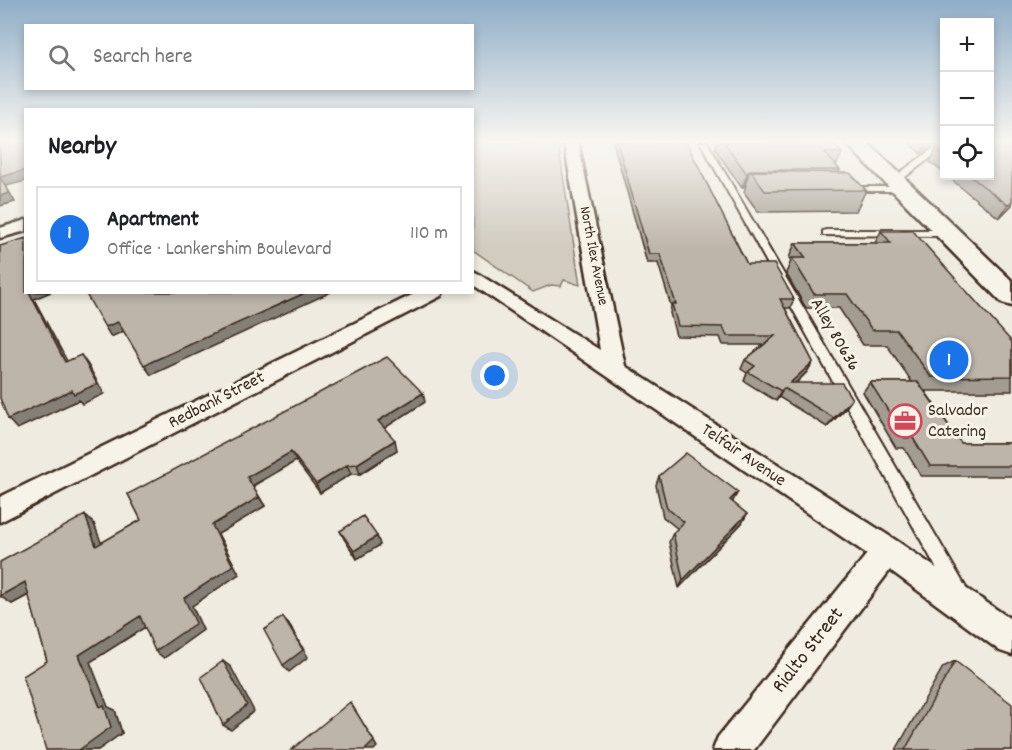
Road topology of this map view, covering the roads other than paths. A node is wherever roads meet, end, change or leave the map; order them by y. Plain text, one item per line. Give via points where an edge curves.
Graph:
1 (577, 177) edge
2 (723, 177) edge
3 (889, 177) edge
4 (907, 177) edge
5 (897, 185) junction
6 (839, 189) edge
7 (24, 226) edge
8 (0, 233) edge
9 (826, 233) dead end
10 (946, 233) junction
11 (474, 276) edge
12 (430, 294) edge
13 (1012, 297) edge
14 (615, 370) junction
15 (0, 510) edge
16 (887, 551) junction
17 (968, 609) junction
18 (1012, 639) edge
19 (731, 750) edge

1 - 14 street, North Ilex Avenue
2 - 17 lane, Alley 80636
3 - 5 main road
4 - 5 lane
5 - 6 lane
5 - 10 main road
7 - 8 street
9 - 10 lane
10 - 13 main road
11 - 14 street, Telfair Avenue
12 - 15 street, Redbank Street
14 - 16 street, Telfair Avenue
16 - 17 street, Telfair Avenue
16 - 19 street, Rialto Street
17 - 18 street, Telfair Avenue

